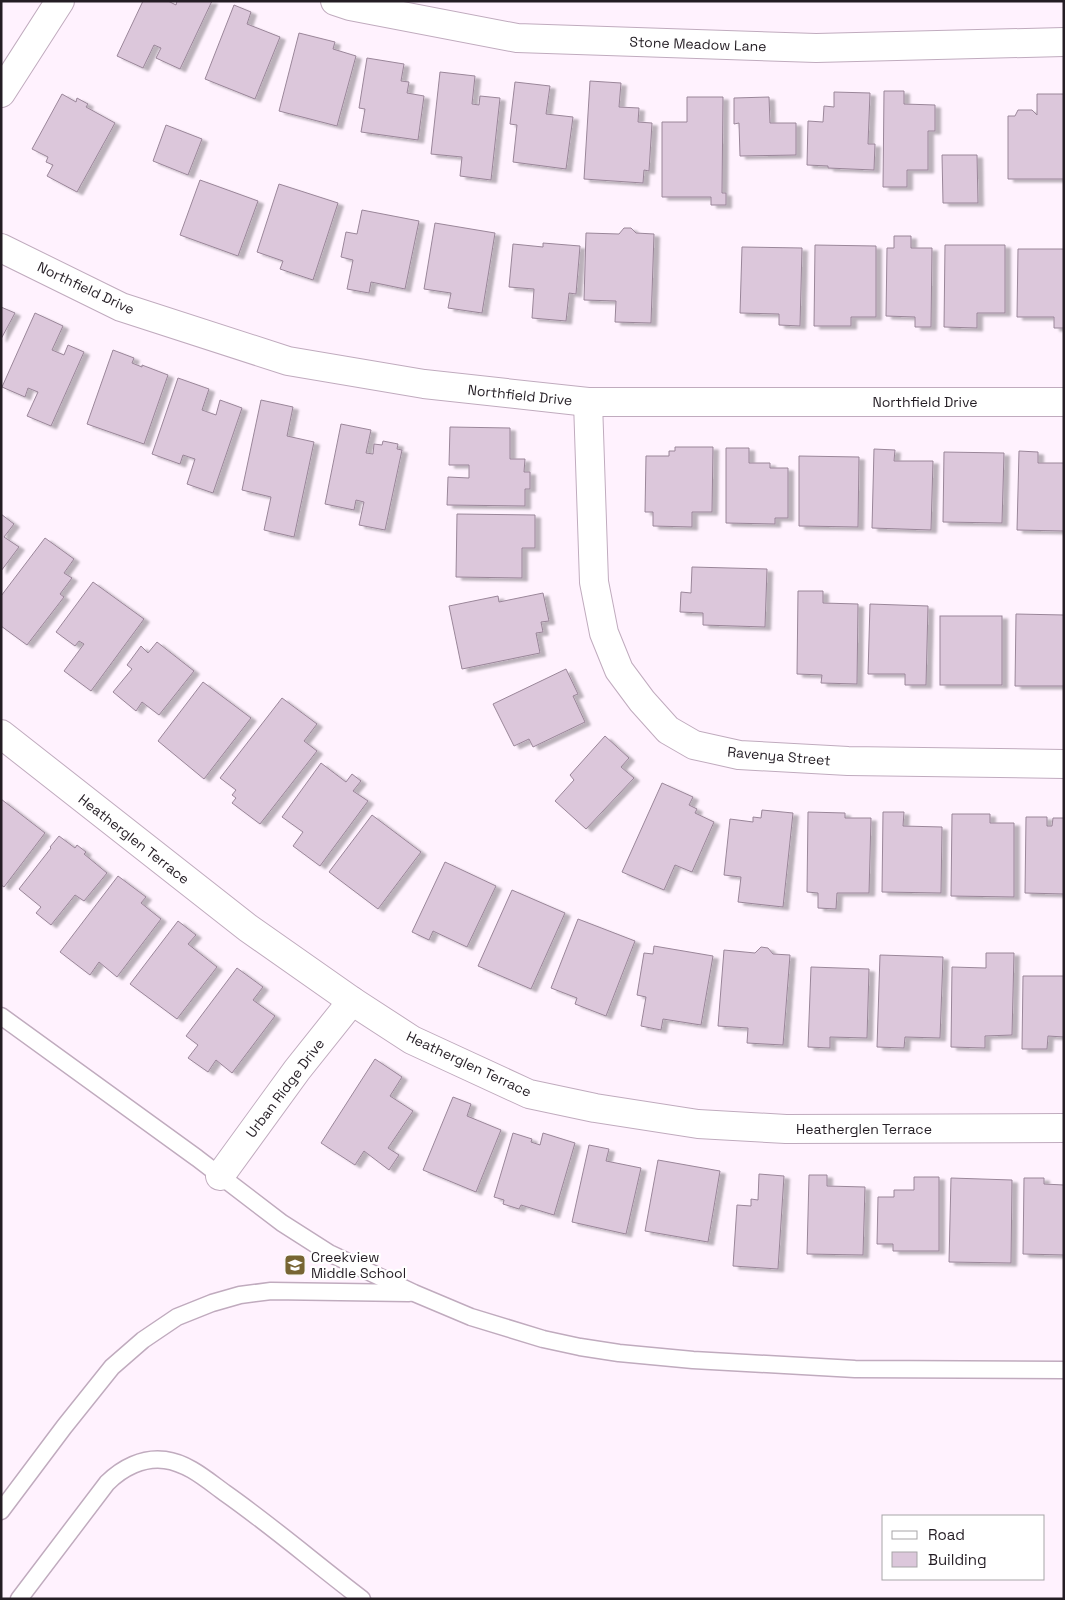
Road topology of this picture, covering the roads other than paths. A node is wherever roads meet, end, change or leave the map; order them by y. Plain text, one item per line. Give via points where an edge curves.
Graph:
1 (60, 1) edge
2 (336, 1) edge
3 (1064, 42) edge
4 (1, 93) edge
5 (1, 248) edge
6 (588, 402) junction
7 (1064, 402) edge
8 (1, 734) edge
9 (1064, 764) edge
10 (352, 1002) junction
11 (1, 1016) edge
12 (1064, 1128) edge
13 (220, 1176) junction
14 (414, 1293) junction
15 (1064, 1370) edge
16 (1, 1511) edge
17 (19, 1599) edge
18 (362, 1599) edge

1 - 4 street
2 - 3 street, Stone Meadow Lane via 517,38 816,48
5 - 6 street, Northfield Drive via 121,307 288,361 424,384
6 - 7 street, Northfield Drive
6 - 9 street, Ravenya Street via 594,582 604,633 619,670 668,730 694,745 739,755 848,761
8 - 10 street, Heatherglen Terrace via 248,928
10 - 12 street, Heatherglen Terrace via 412,1040 529,1094 595,1108 698,1124 786,1129
10 - 13 street, Urban Ridge Drive via 297,1070
11 - 13 lane
13 - 14 lane via 328,1253
14 - 15 lane via 471,1317 543,1339 619,1353 855,1369
14 - 16 lane via 271,1291 240,1295 177,1317 112,1367
17 - 18 lane via 107,1483 116,1474 154,1459 180,1464 202,1476

